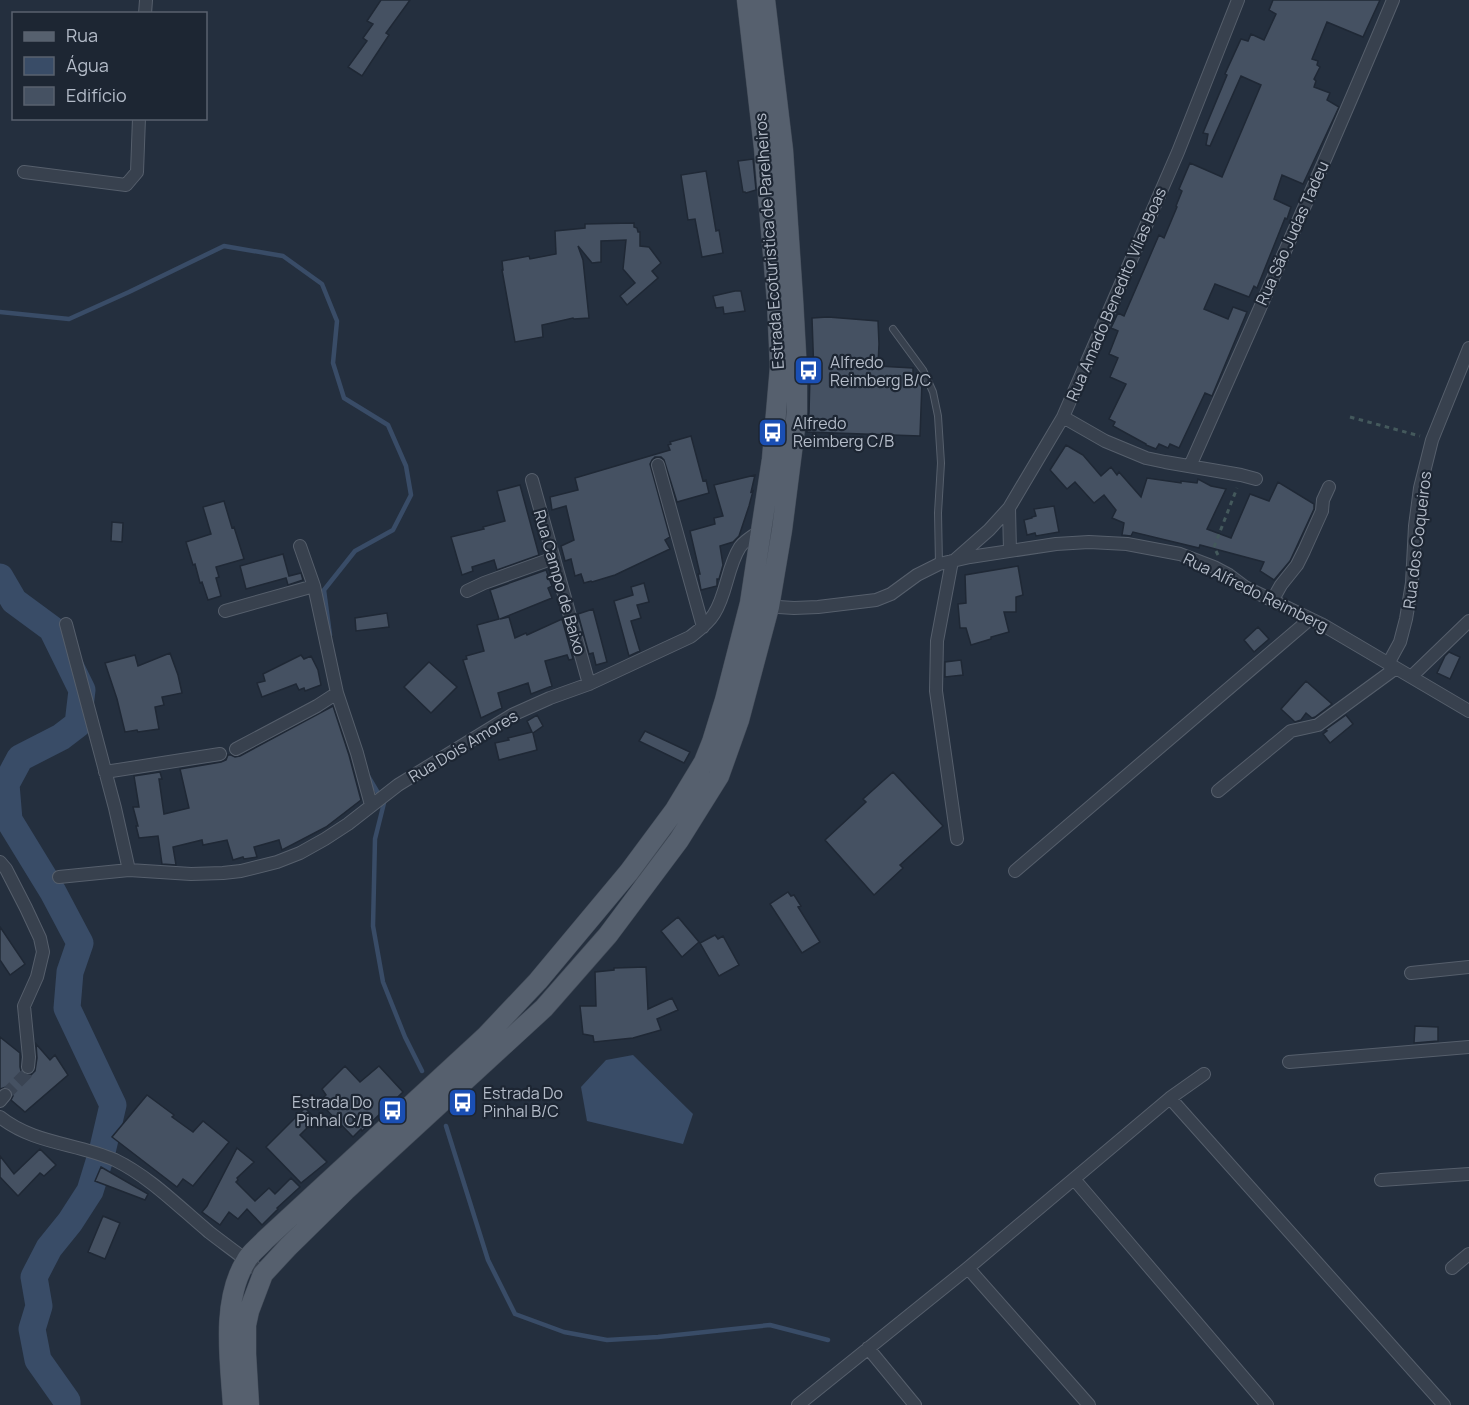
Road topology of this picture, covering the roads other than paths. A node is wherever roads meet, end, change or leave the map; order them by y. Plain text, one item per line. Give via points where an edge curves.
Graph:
1 (747, 0) edge
2 (765, 0) edge
3 (1238, 0) edge
4 (1394, 0) edge
5 (140, 120) edge
6 (24, 172) dead end
7 (893, 329) dead end
8 (1469, 348) edge
9 (1063, 417) junction
10 (658, 465) dead end
11 (1190, 466) junction
12 (1256, 479) dead end
13 (532, 480) dead end
14 (1329, 487) dead end
15 (1010, 507) junction
16 (762, 530) junction
17 (782, 530) junction
18 (300, 546) dead end
19 (1010, 552) junction
20 (554, 558) junction
21 (952, 561) junction
22 (939, 564) junction
23 (314, 586) junction
24 (467, 591) dead end
25 (1272, 600) junction
26 (760, 605) junction
27 (225, 611) dead end
28 (1310, 619) junction
29 (1469, 621) edge
30 (66, 624) dead end
31 (703, 627) junction
32 (1392, 666) junction
33 (1412, 676) junction
34 (589, 684) junction
35 (337, 693) junction
36 (1469, 711) edge
37 (236, 749) dead end
38 (220, 754) dead end
39 (105, 772) junction
40 (1218, 791) dead end
41 (371, 805) junction
42 (957, 839) dead end
43 (0, 862) edge
44 (129, 870) junction
45 (1015, 871) dead end
46 (59, 877) dead end
47 (1469, 967) edge
48 (1411, 973) dead end
49 (1469, 1047) edge
50 (1289, 1062) dead end
51 (28, 1066) tunnel mouth
52 (1204, 1074) dead end
53 (1170, 1098) junction
54 (0, 1117) edge
55 (1469, 1174) edge
56 (1074, 1179) junction
57 (1381, 1180) dead end
58 (1469, 1254) edge
59 (246, 1259) junction
60 (968, 1268) junction
61 (1452, 1268) dead end
62 (263, 1274) junction
63 (868, 1348) junction
64 (233, 1405) edge
65 (249, 1405) edge
66 (798, 1405) edge
67 (915, 1405) edge
68 (1089, 1405) edge
69 (1267, 1405) edge
70 (1444, 1405) edge

1 - 16 main road, Estrada Ecoturistica de Parelheiros via 764,148 780,367
2 - 17 main road, Estrada Ecoturistica de Parelheiros via 783,150 797,371 797,412
3 - 9 street, Rua Amado Benedito Vilas Boas via 1178,152
4 - 11 street, Rua São Judas Tadeu
5 - 6 street via 137,172 126,185
7 - 22 lane via 923,370 938,416
8 - 32 street, Rua dos Coqueiros via 1432,440 1420,488 1412,583
9 - 11 street via 1146,458
9 - 15 street, Rua Amado Benedito Vilas Boas
10 - 31 street
11 - 12 street
13 - 20 street, Rua Campo de Baixo
14 - 25 street via 1305,551
15 - 19 street
15 - 21 street, Rua Amado Benedito Vilas Boas
16 - 17 street
16 - 26 main road, Estrada Ecoturistica de Parelheiros
16 - 31 street, Rua Dois Amores via 741,545 714,615
17 - 26 main road, Estrada Ecoturistica de Parelheiros
18 - 23 street
19 - 21 street, Rua Alfredo Reimberg
19 - 25 street, Rua Alfredo Reimberg via 1056,544 1127,544 1180,554 1229,575
20 - 24 street
20 - 34 street, Rua Campo de Baixo
21 - 22 street, Rua Alfredo Reimberg
21 - 42 street via 937,641 936,692
22 - 26 street, Rua Alfredo Reimberg via 876,600 818,607
23 - 27 street
23 - 35 street
25 - 28 street, Rua Alfredo Reimberg
26 - 59 main road, Estrada Ecoturistica de Parelheiros via 704,762 675,810 629,872 538,981 486,1036
26 - 62 main road, Estrada Ecoturistica de Parelheiros via 739,720 719,776 679,840 608,935 544,1008 345,1191
28 - 32 street, Rua Alfredo Reimberg
28 - 45 street
29 - 33 street
30 - 39 street
31 - 34 street, Rua Dois Amores via 690,637
32 - 33 street, Rua Alfredo Reimberg
32 - 40 street via 1318,725 1291,731
33 - 36 street, Rua Alfredo Reimberg
34 - 41 street, Rua Dois Amores via 512,715
35 - 37 street
35 - 41 street
38 - 39 street
39 - 44 street
41 - 44 street, Rua Dois Amores via 300,853 262,866 208,874
43 - 51 street via 26,908 43,952 24,1006
44 - 46 street, Rua Dois Amores
47 - 48 street
49 - 50 street
52 - 53 street
53 - 56 street
53 - 70 street
54 - 59 street via 22,1131 127,1167
55 - 57 street
56 - 60 street
56 - 69 street
58 - 61 street
59 - 62 street
59 - 64 main road, Estrada Ecoturistica de Parelheiros via 234,1288 229,1332
60 - 63 street
60 - 68 street
62 - 65 main road, Estrada Ecoturistica de Parelheiros via 246,1325
63 - 66 street
63 - 67 street

